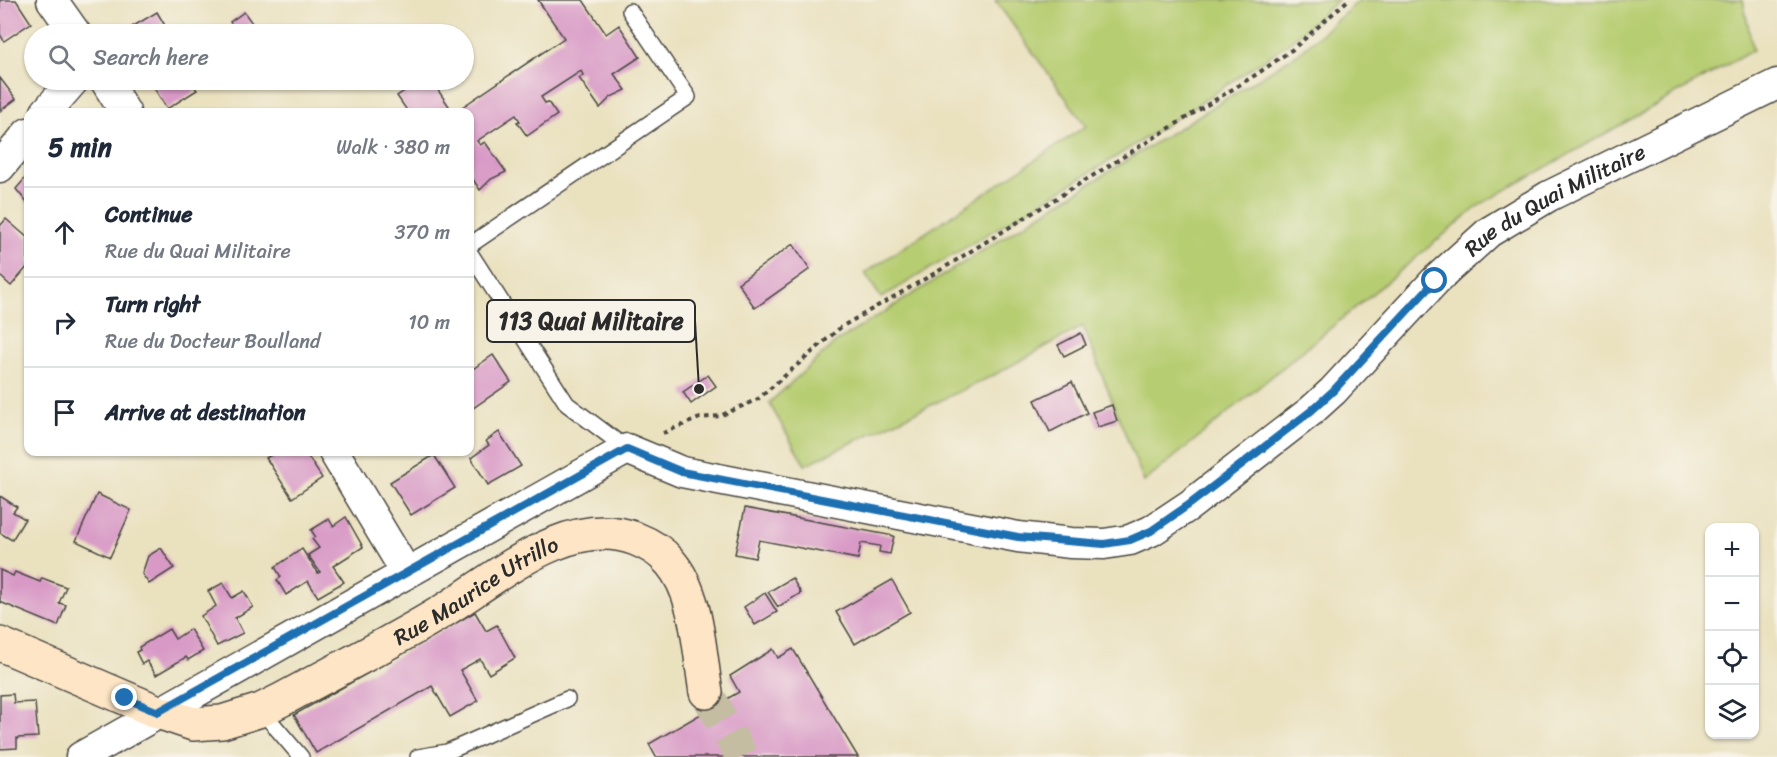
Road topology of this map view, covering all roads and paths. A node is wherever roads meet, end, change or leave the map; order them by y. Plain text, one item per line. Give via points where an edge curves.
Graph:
1 (52, 0) edge
2 (1348, 0) edge
3 (630, 11) dead end
4 (69, 24) edge
5 (1777, 84) edge
6 (65, 90) edge
7 (111, 90) edge
8 (50, 108) edge
9 (122, 108) edge
10 (24, 138) edge
11 (0, 167) edge
12 (474, 242) edge
13 (474, 259) edge
14 (627, 449) junction
15 (336, 456) edge
16 (406, 572) junction
17 (0, 644) edge
18 (706, 692) tunnel mouth
19 (567, 699) dead end
20 (261, 710) junction
21 (158, 712) junction
22 (81, 757) edge
23 (301, 757) edge
24 (418, 757) edge

1 - 4 street
2 - 14 path via 1293,49 1257,74 841,327 758,399
3 - 12 lane via 688,98
5 - 14 street, Rue du Quai Militaire via 1549,196 1489,232 1435,281 1311,411 1180,511 1130,540 1104,544 1018,537 682,472
6 - 8 street
7 - 9 street
10 - 11 street
13 - 14 lane via 567,404
14 - 16 street
15 - 16 street
16 - 21 street
17 - 21 street, Rue Maurice Utrillo
18 - 20 street, Rue Maurice Utrillo via 690,598 681,579 670,561 650,544 611,532 565,540 526,557 442,612
19 - 24 lane via 447,752
20 - 21 street, Rue Maurice Utrillo via 222,722 193,724
20 - 23 lane
21 - 22 street

